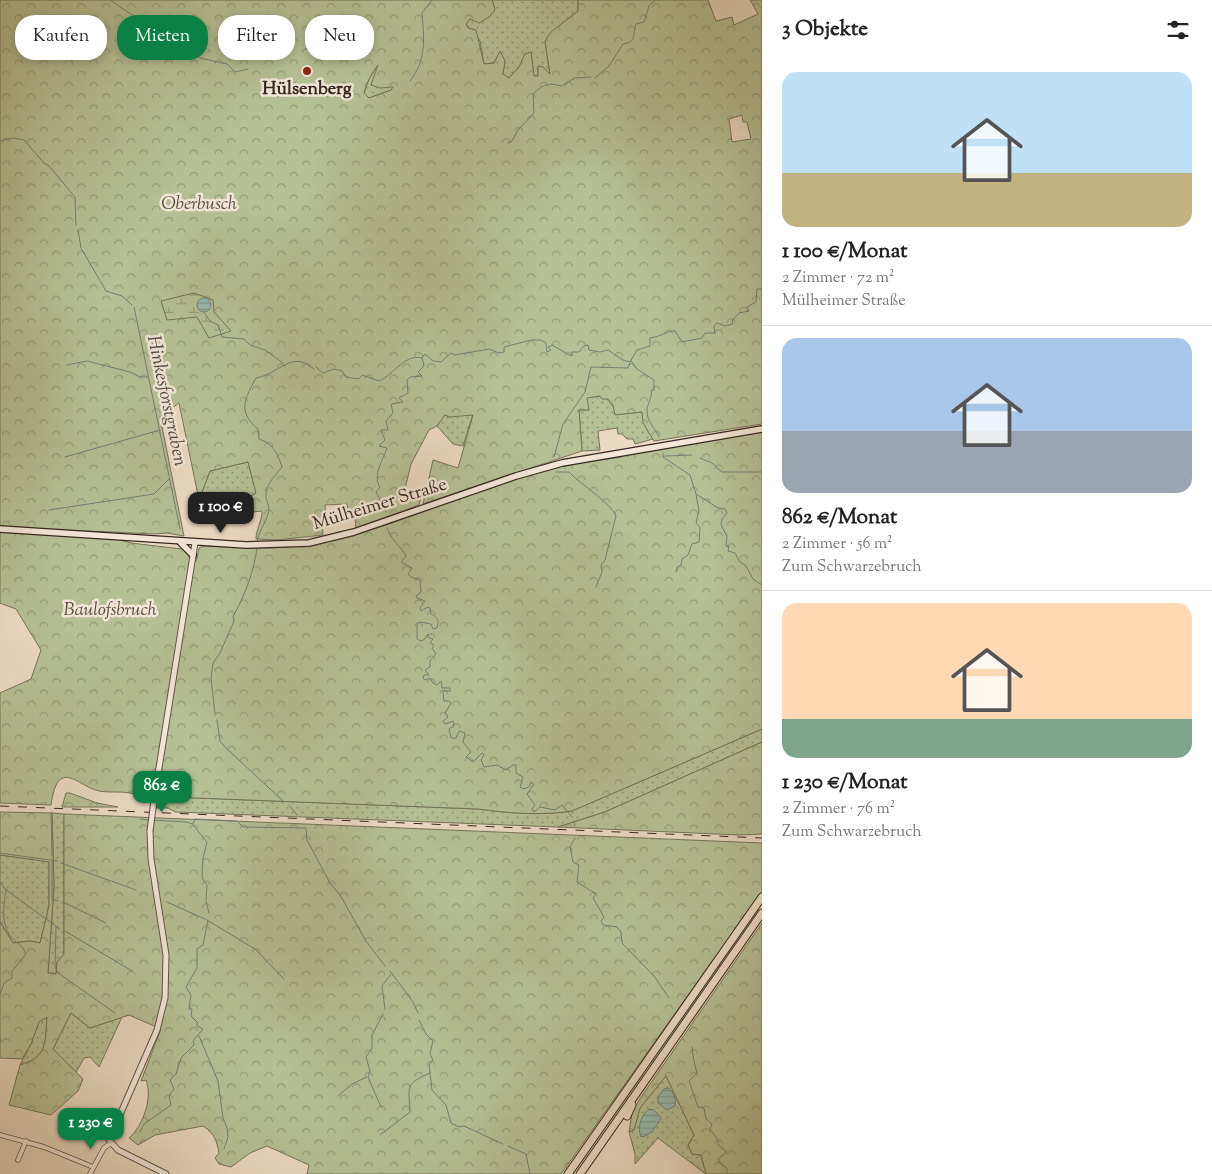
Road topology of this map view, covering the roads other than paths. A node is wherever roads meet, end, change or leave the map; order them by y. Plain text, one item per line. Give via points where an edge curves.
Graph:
1 (762, 429) edge
2 (0, 529) edge
3 (179, 542) junction
4 (195, 543) junction
5 (193, 555) junction
6 (762, 897) edge
7 (762, 913) edge
8 (638, 1091) junction
9 (627, 1116) dead end
10 (1, 1134) edge
11 (26, 1141) junction
12 (111, 1144) junction
13 (18, 1160) dead end
14 (93, 1168) junction
15 (90, 1174) edge
16 (166, 1174) edge
17 (568, 1174) edge
18 (580, 1174) edge

1 - 4 main road, Mülheimer Straße via 562,463 327,540 289,544
2 - 3 main road, Mülheimer Straße
3 - 4 main road, Mülheimer Straße
3 - 5 main road
4 - 5 street
5 - 12 street, bridge via 150,831 151,859 166,955 165,998 157,1030 110,1136
6 - 17 highway
7 - 8 highway
8 - 9 highway
8 - 18 highway
10 - 11 street
11 - 13 street
11 - 14 street
12 - 14 street via 104,1148
12 - 16 street
14 - 15 street

